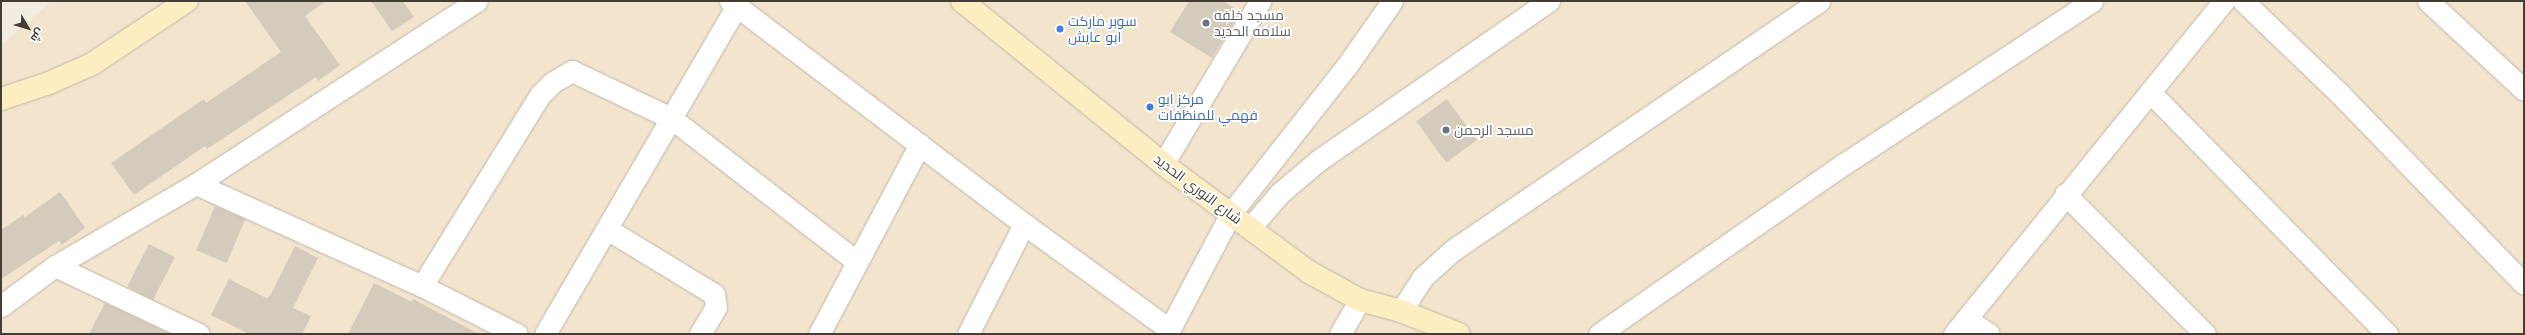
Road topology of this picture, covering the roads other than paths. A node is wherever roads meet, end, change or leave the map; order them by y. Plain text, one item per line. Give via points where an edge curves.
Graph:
1 (187, 1) edge
2 (477, 1) edge
3 (962, 1) edge
4 (1260, 1) edge
5 (1392, 1) edge
6 (1549, 1) edge
7 (1819, 1) edge
8 (2092, 1) edge
9 (2224, 1) edge
10 (2243, 1) edge
11 (2428, 1) edge
12 (734, 3) edge
13 (2524, 90) edge
14 (2150, 92) junction
15 (1, 99) edge
16 (671, 118) junction
17 (920, 144) junction
18 (1163, 164) junction
19 (196, 184) junction
20 (2065, 194) junction
21 (1231, 213) junction
22 (1024, 224) junction
23 (1250, 228) junction
24 (607, 229) junction
25 (857, 262) junction
26 (55, 266) junction
27 (2524, 284) edge
28 (422, 286) junction
29 (1360, 300) junction
30 (1, 306) edge
31 (1401, 311) junction
32 (1960, 326) edge
33 (1168, 332) edge
34 (199, 334) edge
35 (517, 334) edge
36 (545, 334) edge
37 (700, 334) edge
38 (819, 334) edge
39 (968, 334) edge
40 (1340, 334) edge
41 (1459, 334) edge
42 (1599, 334) edge
43 (1989, 334) edge
44 (2205, 334) edge
45 (2387, 334) edge

1 - 15 street via 92,64 49,83
2 - 19 street
3 - 18 street, شارع النوري الحديد
4 - 18 street
5 - 21 street via 1346,67
6 - 23 street via 1319,160 1280,193
7 - 31 street via 1453,250 1423,278
8 - 42 street via 1844,164
9 - 14 street
10 - 27 street via 2338,92
11 - 13 street
12 - 16 street
12 - 17 street
14 - 20 street
14 - 45 street
16 - 24 street
16 - 25 street
16 - 28 street via 572,71 561,76 540,95
17 - 22 street
17 - 25 street
18 - 21 street, شارع النوري الحديد
19 - 26 street
19 - 28 street
20 - 32 street
20 - 44 street
21 - 23 street, شارع النوري الحديد
21 - 33 street
22 - 33 street
22 - 39 street
23 - 29 street, شارع النوري الحديد via 1309,272
24 - 36 street
24 - 37 street via 714,294 716,307
25 - 38 street
26 - 30 street
26 - 34 street
28 - 35 street
29 - 31 street, شارع النوري الحديد
29 - 40 street
31 - 41 street, شارع النوري الحديد
32 - 43 street

